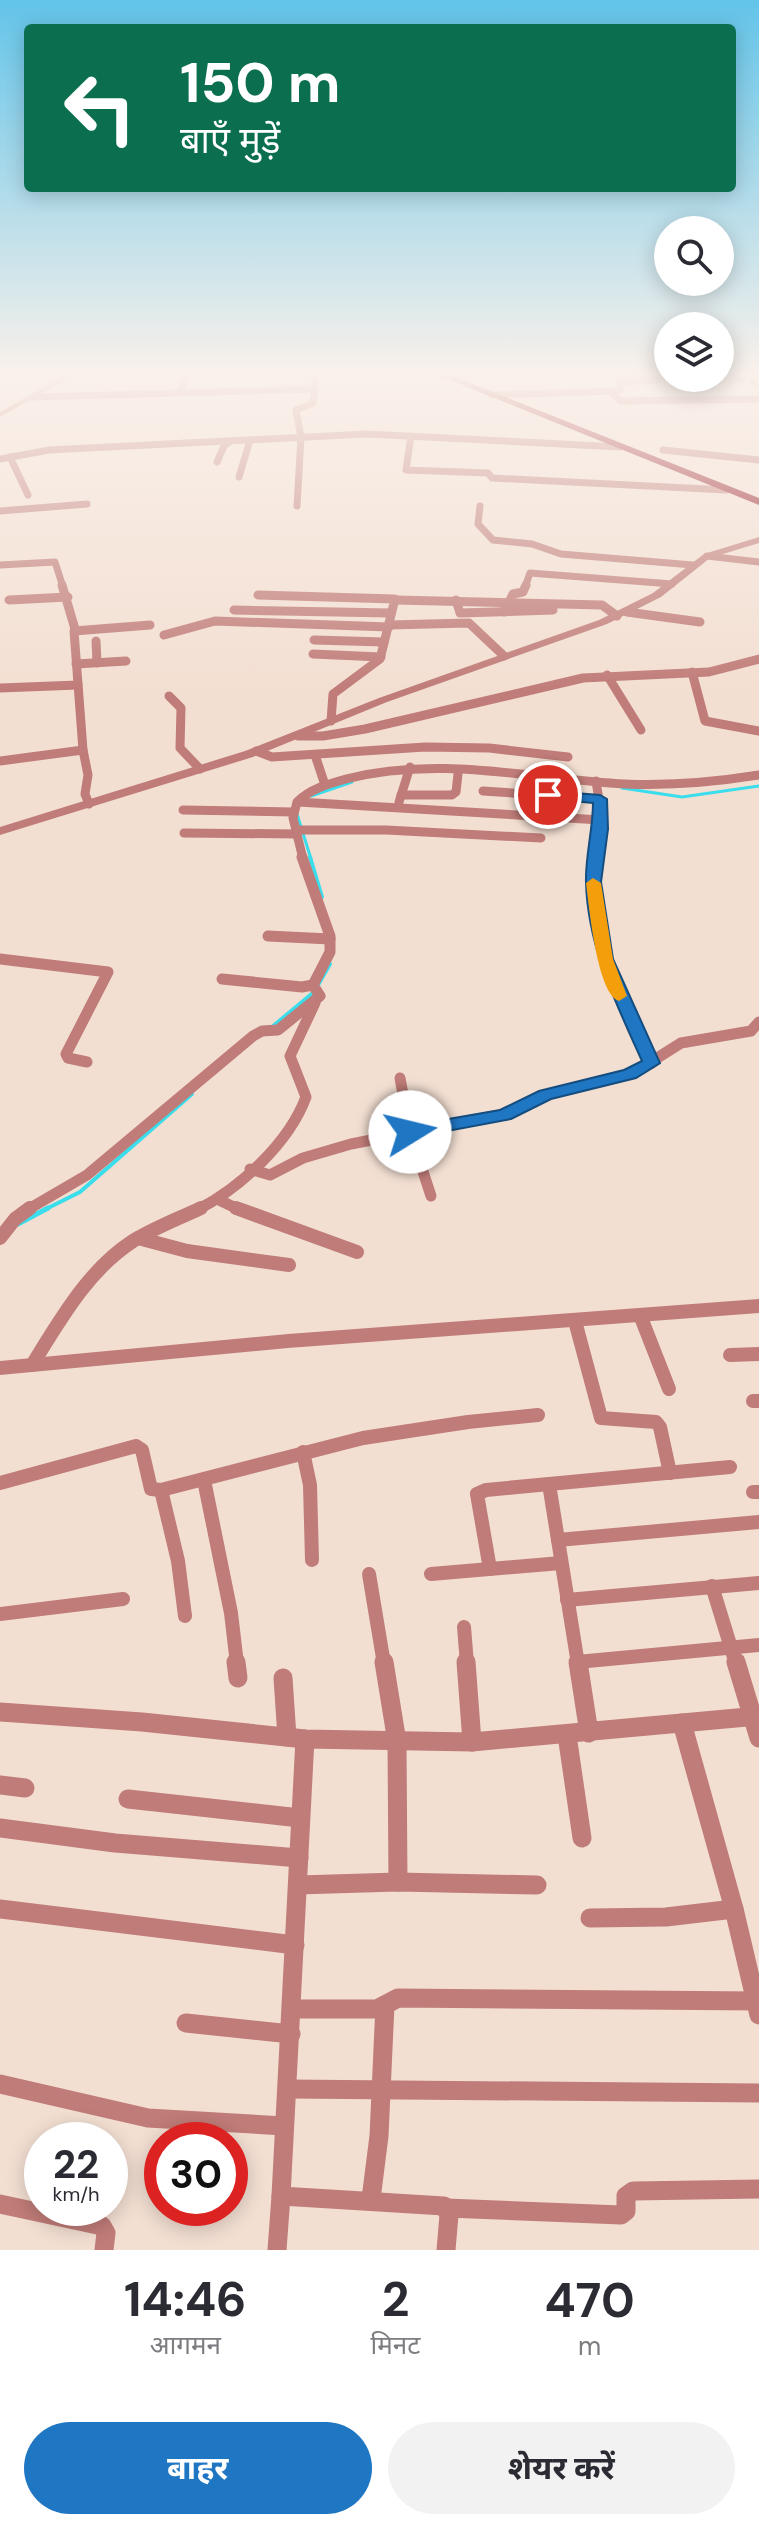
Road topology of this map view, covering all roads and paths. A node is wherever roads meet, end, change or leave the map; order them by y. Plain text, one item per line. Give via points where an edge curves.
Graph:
1 (21, 481) edge
2 (298, 481) edge
3 (536, 481) edge
4 (704, 481) edge
5 (726, 490) junction
6 (28, 495) dead end
7 (759, 502) edge
8 (87, 504) dead end
9 (297, 506) dead end
10 (480, 506) dead end
11 (0, 511) edge
12 (759, 540) edge
13 (707, 556) junction
14 (759, 562) edge
15 (0, 565) edge
16 (693, 565) junction
17 (672, 584) junction
18 (258, 595) dead end
19 (68, 597) junction
20 (9, 600) dead end
21 (396, 600) junction
22 (456, 600) junction
23 (508, 601) junction
24 (574, 604) junction
25 (234, 610) dead end
26 (296, 611) junction
27 (504, 612) junction
28 (391, 613) junction
29 (622, 614) junction
30 (700, 622) dead end
31 (291, 623) junction
32 (150, 625) dead end
33 (389, 626) junction
34 (75, 629) junction
35 (164, 635) dead end
36 (314, 640) dead end
37 (96, 641) dead end
38 (384, 642) junction
39 (313, 654) dead end
40 (504, 656) junction
41 (381, 657) junction
42 (759, 659) edge
43 (126, 661) dead end
44 (97, 663) junction
45 (76, 664) junction
46 (692, 672) junction
47 (607, 675) junction
48 (78, 685) junction
49 (0, 687) edge
50 (169, 696) dead end
51 (331, 721) junction
52 (641, 730) dead end
53 (759, 731) edge
54 (298, 736) junction
55 (83, 750) junction
56 (256, 751) junction
57 (315, 755) junction
58 (568, 757) dead end
59 (0, 761) edge
60 (200, 769) junction
61 (409, 770) junction
62 (458, 774) junction
63 (759, 775) edge
64 (325, 785) junction
65 (597, 787) junction
66 (483, 791) dead end
67 (401, 795) junction
68 (89, 804) junction
69 (299, 804) junction
70 (398, 807) junction
71 (183, 810) dead end
72 (601, 820) junction
73 (0, 831) edge
74 (299, 831) junction
75 (184, 833) dead end
76 (541, 838) dead end
77 (268, 936) dead end
78 (330, 939) junction
79 (0, 959) edge
80 (222, 979) dead end
81 (315, 990) junction
82 (759, 1022) edge
83 (87, 1062) dead end
84 (652, 1063) junction
85 (400, 1078) dead end
86 (410, 1132) junction
87 (250, 1169) junction
88 (431, 1196) dead end
89 (217, 1199) junction
90 (0, 1238) edge
91 (138, 1238) junction
92 (357, 1252) dead end
93 (289, 1265) dead end
94 (759, 1306) edge
95 (640, 1315) junction
96 (575, 1321) junction
97 (759, 1354) edge
98 (730, 1355) dead end
99 (32, 1365) junction
100 (0, 1368) edge
101 (669, 1389) dead end
102 (538, 1415) dead end
103 (303, 1452) junction
104 (730, 1467) dead end
105 (670, 1473) junction
106 (204, 1480) junction
107 (0, 1483) edge
108 (549, 1484) junction
109 (161, 1490) junction
110 (759, 1522) edge
111 (558, 1540) junction
112 (312, 1560) dead end
113 (561, 1563) junction
114 (490, 1569) junction
115 (369, 1574) dead end
116 (431, 1574) dead end
117 (759, 1583) edge
118 (712, 1586) junction
119 (123, 1599) dead end
120 (567, 1600) junction
121 (0, 1614) edge
122 (185, 1616) dead end
123 (464, 1627) dead end
124 (759, 1645) edge
125 (732, 1647) junction
126 (577, 1662) junction
127 (238, 1678) dead end
128 (283, 1678) dead end
129 (0, 1712) edge
130 (756, 1716) edge
131 (682, 1723) junction
132 (589, 1733) junction
133 (567, 1735) junction
134 (296, 1738) junction
135 (759, 1738) edge
136 (397, 1742) junction
137 (472, 1742) junction
138 (0, 1785) edge
139 (25, 1788) dead end
140 (128, 1799) dead end
141 (300, 1818) junction
142 (0, 1828) edge
143 (582, 1838) dead end
144 (299, 1858) junction
145 (398, 1882) junction
146 (298, 1885) junction
147 (537, 1885) dead end
148 (0, 1909) edge
149 (734, 1909) junction
150 (590, 1918) dead end
151 (295, 1945) junction
152 (385, 2005) junction
153 (758, 2006) edge
154 (292, 2009) junction
155 (186, 2023) dead end
156 (291, 2034) junction
157 (0, 2084) edge
158 (288, 2089) junction
159 (381, 2090) junction
160 (759, 2093) edge
161 (284, 2126) junction
162 (759, 2189) edge
163 (281, 2196) junction
164 (371, 2199) junction
165 (0, 2204) edge
166 (446, 2208) junction
167 (104, 2250) edge
168 (277, 2250) edge
169 (446, 2250) edge

1 - 6 street
2 - 9 street
3 - 5 street
4 - 5 main road
5 - 7 main road
8 - 11 street
10 - 16 street via 478,524 494,540 568,555
12 - 13 street
13 - 14 street
13 - 16 street
15 - 19 street via 55,562
16 - 17 street
17 - 23 street via 531,573 523,592
17 - 29 street
18 - 21 street
19 - 20 street
19 - 34 street
21 - 22 street
21 - 28 street
22 - 23 street
22 - 27 street via 458,613
23 - 24 street
23 - 27 street
24 - 27 street via 568,609
24 - 29 street via 606,606
25 - 26 street
26 - 28 street
26 - 31 street
28 - 33 street
29 - 30 street
29 - 40 street
31 - 33 street
31 - 35 street via 215,621
32 - 34 street
33 - 38 street
33 - 40 street via 469,623
34 - 45 street
36 - 38 street
37 - 44 street
38 - 41 street
39 - 41 street
40 - 51 street
41 - 51 street via 333,694
42 - 46 street
43 - 44 street
44 - 45 street
45 - 48 street
46 - 47 street
46 - 53 street via 705,721
47 - 52 street
47 - 54 street via 365,729
48 - 49 street
48 - 55 street
50 - 60 street via 181,708 180,748
51 - 54 street
54 - 56 street
55 - 59 street
55 - 68 street
56 - 57 street via 268,757
56 - 60 street
57 - 58 street via 425,747
57 - 64 street
60 - 68 street
61 - 62 street
61 - 64 street via 375,770
61 - 65 street via 502,769
61 - 67 street
62 - 65 street via 503,774
62 - 67 street via 452,795
63 - 65 street
64 - 69 street
65 - 66 street
65 - 72 street
67 - 70 street
68 - 73 street
69 - 70 street
69 - 71 street
69 - 74 street
70 - 72 street
72 - 84 street via 593,882 605,959
74 - 75 street
74 - 76 street
74 - 78 street
77 - 78 street
78 - 81 street
79 - 83 street via 108,972 66,1054
80 - 81 street
81 - 87 street via 290,1056 305,1089 305,1102 296,1120
81 - 90 street via 284,1027 266,1031 75,1185 11,1225
82 - 84 street via 751,1031 681,1043
84 - 86 street via 545,1095 504,1115
85 - 86 street
86 - 87 street via 318,1153 270,1175
86 - 88 street
87 - 89 street
89 - 91 street
89 - 92 street
91 - 93 street via 187,1251
91 - 99 street via 70,1304
94 - 95 street
95 - 96 street
95 - 101 street
96 - 99 street
96 - 105 street via 601,1418 656,1422
97 - 98 street
99 - 100 street
102 - 103 street
103 - 106 street
103 - 112 street via 310,1485
104 - 105 street
105 - 108 street
106 - 109 street
106 - 127 street via 229,1598
107 - 109 street via 136,1446 142,1450 151,1489
108 - 111 street
108 - 114 street via 477,1494
109 - 122 street
110 - 111 street
111 - 113 street
113 - 114 street
113 - 120 street
114 - 116 street
115 - 136 street
117 - 118 street
118 - 120 street
118 - 125 street
119 - 121 street
120 - 126 street
123 - 137 street
124 - 125 street
125 - 126 street
125 - 130 street
126 - 132 street
128 - 134 street
129 - 134 street
130 - 131 street
130 - 135 street
131 - 132 street
131 - 149 street
132 - 133 street
133 - 137 street
133 - 143 street
134 - 136 street
134 - 141 street
136 - 137 street
136 - 145 street
138 - 139 street
140 - 141 street
141 - 144 street
142 - 144 street
144 - 146 street
145 - 146 street
145 - 147 street
146 - 151 street
148 - 151 street
149 - 150 street
149 - 153 street
151 - 154 street
152 - 153 street via 398,1998
152 - 154 street
152 - 159 street
154 - 156 street
155 - 156 street
156 - 158 street
157 - 161 street via 148,2118
158 - 159 street
158 - 161 street
159 - 160 street
159 - 164 street
161 - 163 street
162 - 166 street via 633,2191 626,2196 621,2215
163 - 164 street
163 - 168 street
164 - 166 street
165 - 167 street via 102,2226
166 - 169 street

